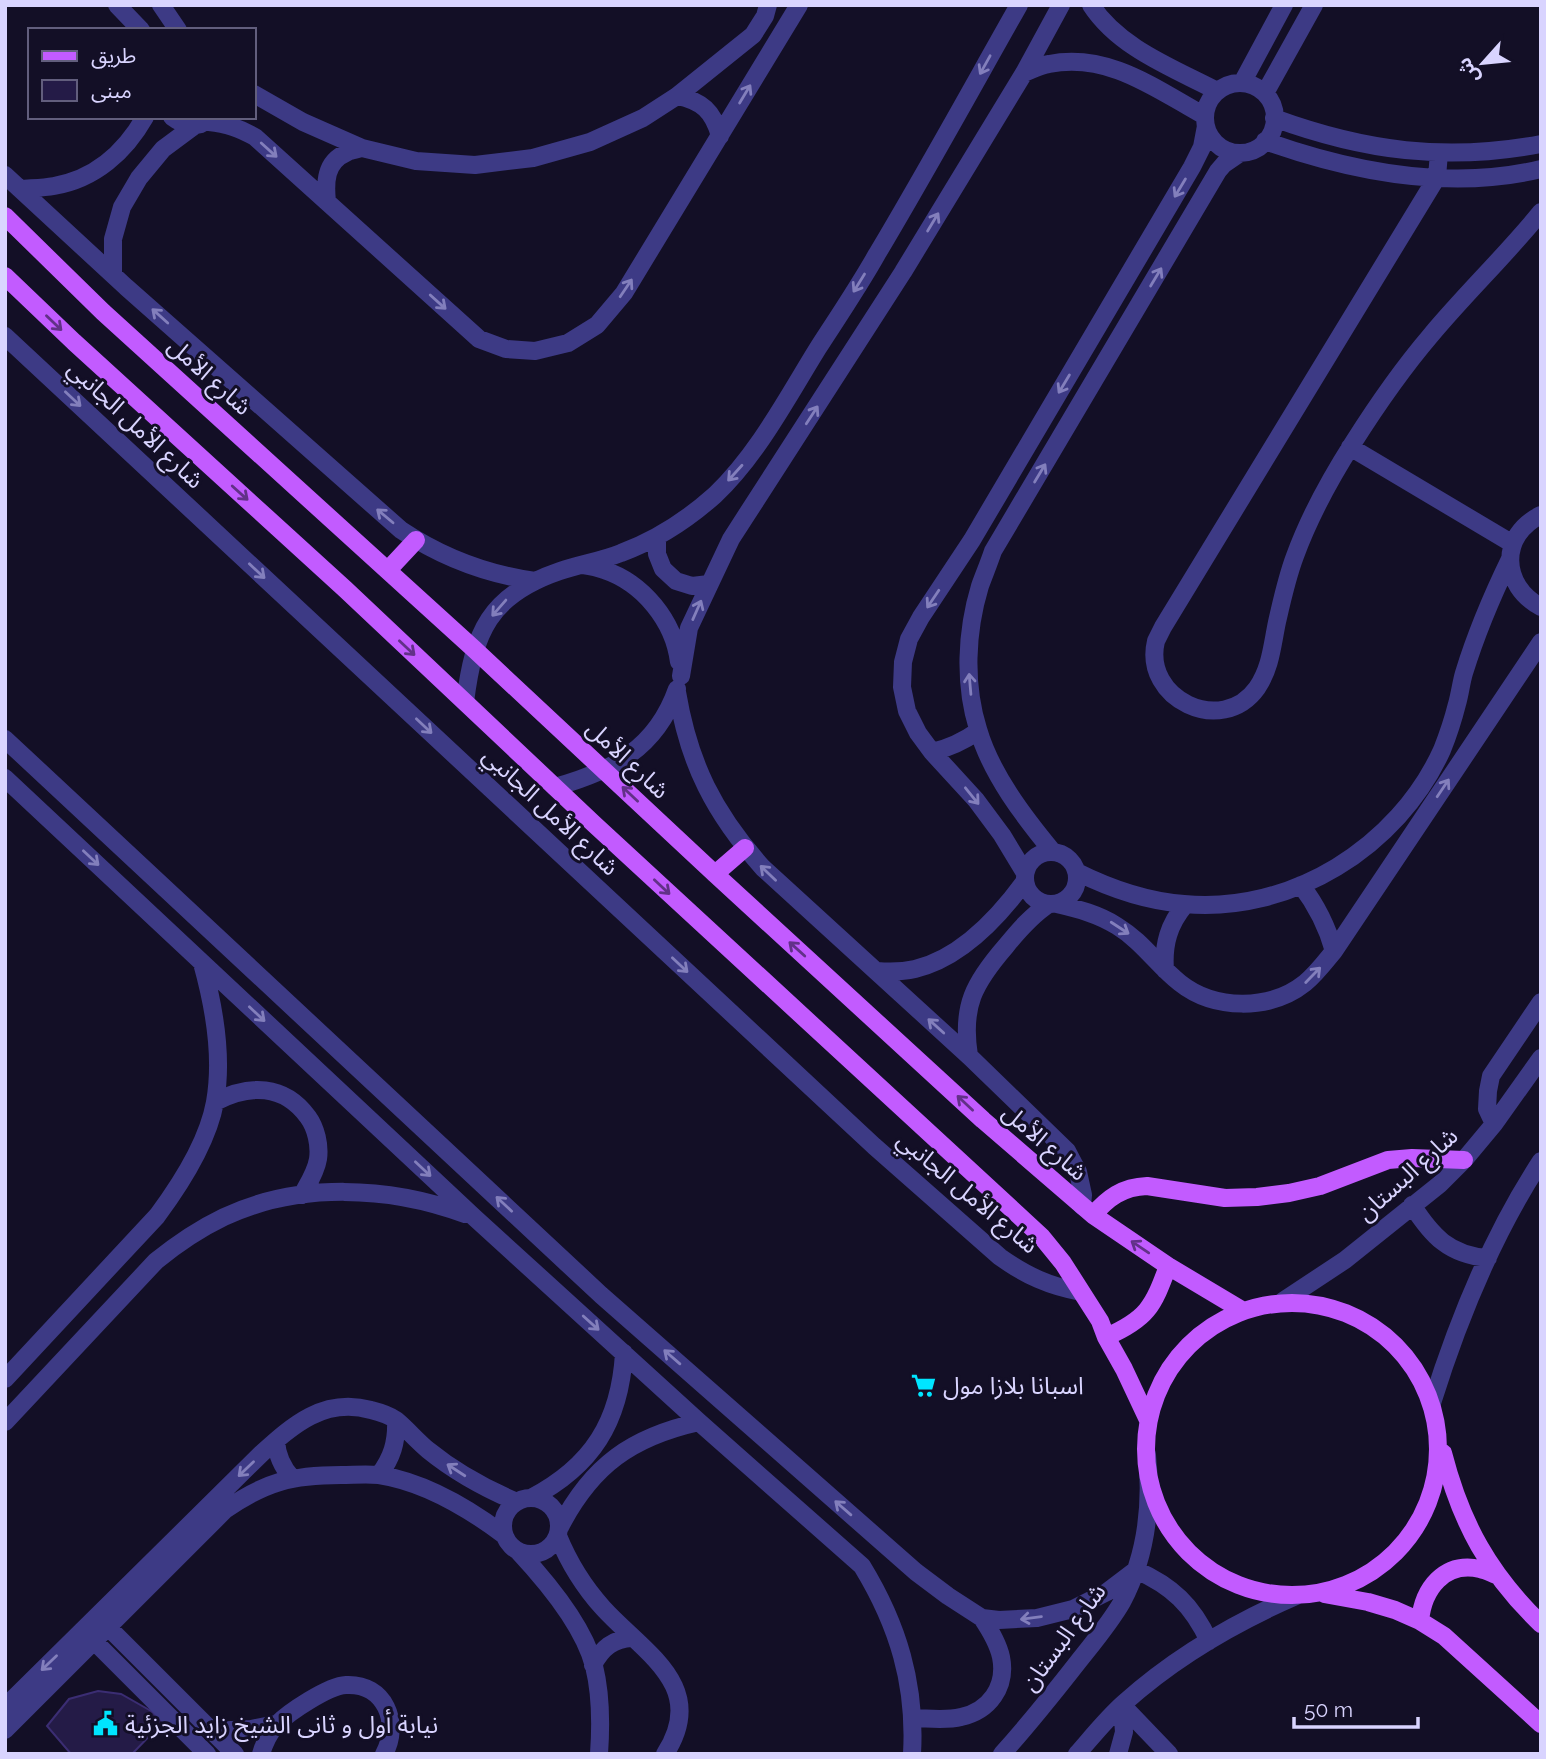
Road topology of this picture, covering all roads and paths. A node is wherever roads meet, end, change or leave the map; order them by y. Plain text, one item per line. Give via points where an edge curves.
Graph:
1 (117, 5) edge
2 (161, 5) edge
3 (768, 5) edge
4 (799, 5) edge
5 (1019, 5) edge
6 (1061, 5) edge
7 (1091, 5) edge
8 (1284, 5) edge
9 (1314, 5) edge
10 (140, 28) edge
11 (177, 28) edge
12 (1024, 73) junction
13 (1242, 83) junction
14 (1217, 91) junction
15 (1265, 93) junction
16 (256, 95) edge
17 (677, 96) junction
18 (1275, 118) junction
19 (144, 119) edge
20 (175, 119) edge
21 (1205, 121) junction
22 (206, 122) edge
23 (720, 136) junction
24 (1265, 141) junction
25 (1541, 144) edge
26 (362, 148) junction
27 (1240, 153) junction
28 (1439, 153) junction
29 (1541, 169) edge
30 (5, 175) edge
31 (1437, 177) junction
32 (20, 189) junction
33 (327, 202) junction
34 (1541, 212) edge
35 (5, 216) edge
36 (876, 257) junction
37 (903, 272) junction
38 (113, 274) junction
39 (5, 275) edge
40 (5, 336) edge
41 (1350, 447) junction
42 (1540, 514) edge
43 (657, 537) junction
44 (416, 540) junction
45 (1511, 552) junction
46 (581, 564) junction
47 (388, 570) junction
48 (949, 576) junction
49 (535, 581) junction
50 (709, 584) junction
51 (980, 585) junction
52 (1541, 607) edge
53 (1541, 642) edge
54 (474, 649) junction
55 (679, 684) junction
56 (465, 702) junction
57 (978, 731) junction
58 (5, 739) edge
59 (932, 752) junction
60 (604, 770) junction
61 (5, 778) edge
62 (555, 787) junction
63 (90, 818) junction
64 (70, 839) junction
65 (745, 848) junction
66 (1053, 852) junction
67 (1077, 872) junction
68 (715, 874) junction
69 (1025, 877) junction
70 (1301, 885) junction
71 (1053, 904) junction
72 (1185, 905) junction
73 (1334, 951) junction
74 (202, 963) junction
75 (1165, 970) junction
76 (877, 971) junction
77 (1541, 1002) edge
78 (969, 1056) junction
79 (1541, 1058) edge
80 (215, 1102) junction
81 (1494, 1124) junction
82 (1464, 1160) junction
83 (1540, 1163) edge
84 (302, 1195) junction
85 (1412, 1205) junction
86 (1087, 1211) junction
87 (475, 1218) junction
88 (1488, 1258) junction
89 (1168, 1266) junction
90 (1081, 1292) junction
91 (1283, 1301) junction
92 (1240, 1309) junction
93 (1106, 1337) junction
94 (624, 1353) junction
95 (5, 1379) edge
96 (1432, 1403) junction
97 (396, 1420) junction
98 (1148, 1420) junction
99 (5, 1422) edge
100 (699, 1422) junction
101 (1439, 1438) junction
102 (276, 1441) junction
103 (1147, 1455) junction
104 (379, 1475) junction
105 (292, 1478) junction
106 (524, 1500) junction
107 (559, 1531) junction
108 (505, 1535) junction
109 (519, 1552) junction
110 (1136, 1570) junction
111 (1496, 1575) junction
112 (1321, 1593) junction
113 (1297, 1596) junction
114 (982, 1618) junction
115 (1420, 1621) junction
116 (103, 1622) junction
117 (1541, 1624) edge
118 (89, 1636) junction
119 (632, 1638) junction
120 (1209, 1641) junction
121 (593, 1665) junction
122 (172, 1691) junction
123 (1122, 1704) junction
124 (159, 1705) junction
125 (5, 1707) edge
126 (912, 1718) junction
127 (276, 1724) junction
128 (1541, 1724) edge
129 (5, 1730) edge
130 (212, 1731) junction
131 (207, 1754) edge
132 (235, 1754) edge
133 (261, 1754) edge
134 (384, 1754) edge
135 (599, 1754) edge
136 (665, 1754) edge
137 (912, 1754) edge
138 (1002, 1754) edge
139 (1077, 1754) edge
140 (1118, 1754) edge
141 (1170, 1754) edge

1 - 10 street
2 - 11 street
3 - 17 street via 752,35
23 -> 4 street
5 -> 36 street
6 - 12 street
7 - 14 street via 1116,35
8 - 13 street
9 - 15 street
12 - 21 street via 1048,64 1098,63 1123,71
37 -> 12 street
13 - 14 street
13 - 15 street
14 - 21 street via 1206,107
15 - 18 street
16 - 26 street
17 - 23 street via 706,108
17 - 26 street via 643,118 590,142 533,158 475,165 416,161
18 - 24 street
18 - 28 street via 1337,139
19 - 32 street via 115,157 87,176 55,186
20 - 22 street
21 - 27 street via 1215,142
21 -> 48 street via 1202,148 1192,167
22 -> 33 street via 225,124 255,137
22 - 38 street via 163,149 139,178 122,207 113,239
33 -> 23 street via 479,339 506,349 534,351 568,343 597,325 624,293
24 - 27 street
24 - 31 street via 1321,160
25 - 28 street
26 - 33 street via 344,153 331,166 325,183
51 -> 27 street via 993,551 1218,171
28 - 31 street
29 - 31 street via 1502,176
30 - 32 street
31 - 41 street via 1163,627 1155,658 1167,688 1180,701 1196,709 1229,708 1259,684 1270,660 1298,547 1321,494
32 - 38 street
34 - 41 street via 1420,348
35 - 47 main road, شارع الأمل via 103,312
36 - 37 street
36 -> 43 street via 741,466 688,517
50 -> 37 street via 731,539
44 -> 38 street
39 -> 56 main road
40 -> 90 street, شارع الأمل الجانبي via 1000,1257 1057,1287
41 - 45 street
42 - 45 street via 1518,532
43 - 46 street via 620,554
43 - 50 street via 663,569 676,581 692,586
44 - 47 main road
44 - 49 street via 461,563
45 - 52 street via 1519,589
45 - 70 street via 1474,641 1451,726 1417,793 1366,847
46 - 49 street
46 - 55 street via 625,579 659,611 678,653
47 - 54 main road, شارع الأمل
48 - 51 street
48 -> 59 street via 909,639 903,662 907,711
49 -> 54 street via 512,594 494,612
55 -> 50 street via 689,628
57 -> 51 street via 969,664
73 -> 53 street
54 - 56 street
54 - 60 main road, شارع الأمل
55 - 60 street via 651,735 627,758
55 - 65 street via 686,738 703,781
56 - 62 main road
57 - 59 street
57 - 66 street via 1010,794
58 - 63 street
59 -> 69 street via 976,800
60 - 62 street
68 -> 60 main road, شارع الأمل
61 - 64 street
62 -> 90 main road via 1041,1236
63 - 64 street
114 -> 63 street via 916,1572 601,1296
64 -> 74 street
65 - 68 main road
76 -> 65 street
66 - 67 street via 1066,856
66 - 69 street via 1032,859
67 - 71 street via 1075,889
67 - 72 street via 1130,894
86 -> 68 main road, شارع الأمل
69 - 71 street via 1032,897
69 - 76 street via 981,930 946,958 912,970
70 - 72 street via 1237,903
70 - 73 street via 1322,916
71 -> 75 street via 1117,926
71 - 78 street via 1026,922 981,977 967,1023
72 - 75 street via 1165,942
75 -> 73 street via 1201,995 1243,1004 1286,995 1304,984
74 - 80 street via 216,1031
74 -> 87 street
78 -> 76 street
77 - 81 street via 1491,1076 1488,1109
78 - 86 street via 1068,1151
79 - 81 street, شارع البستان
80 - 84 street via 231,1093 268,1090 301,1107 318,1140 318,1160
80 - 95 street via 192,1162 157,1216
81 - 82 street, شارع البستان
82 - 85 street, شارع البستان
82 - 86 main road via 1388,1160 1320,1186 1257,1197 1225,1198 1133,1186
83 - 88 street
84 - 87 street via 391,1195
84 - 99 street via 249,1207 177,1244
85 - 88 street via 1443,1242 1462,1253
85 - 91 street, شارع البستان via 1380,1234
89 -> 86 main road, شارع الأمل
87 -> 94 street
88 - 96 street
89 - 92 main road, شارع الأمل
89 - 93 main road via 1157,1297 1143,1315
90 - 93 main road
91 - 92 main road
91 - 96 main road via 1331,1306 1375,1327 1410,1360
92 - 98 main road via 1203,1331 1178,1356 1159,1386
93 - 98 main road
94 - 100 street
94 - 106 street via 618,1398 599,1440 569,1474
96 - 101 main road
97 - 102 street via 365,1408 337,1407 302,1421
97 - 104 street via 395,1444
106 -> 97 street via 460,1474
98 - 103 main road
100 - 107 street via 674,1427 626,1449 587,1483
100 - 126 street via 862,1566 898,1639
101 - 111 main road via 1460,1510
101 - 112 main road via 1437,1473 1427,1507 1409,1538 1385,1564 1354,1583
102 - 105 street via 282,1465
102 -> 116 street
103 - 110 street, شارع البستان via 1148,1511
103 - 113 main road via 1159,1509 1192,1556 1241,1586
104 - 105 street
104 - 108 street via 445,1498
105 - 116 street via 256,1490 225,1510
106 - 107 street via 548,1503 558,1518
106 - 108 street via 505,1516
107 - 109 street via 546,1550
107 - 119 street via 577,1574
108 - 109 street
109 - 121 street via 562,1604
110 -> 114 street via 1107,1592 1065,1612 1019,1620
110 - 120 street via 1180,1597
110 - 138 street, شارع البستان via 1103,1629
111 - 115 main road via 1464,1568 1450,1572 1427,1592
111 - 117 main road
112 - 113 main road
112 - 115 main road via 1368,1602
113 - 120 street
114 - 126 street via 1001,1656 1003,1671 994,1697 984,1707 958,1718
115 - 128 main road via 1444,1636
116 - 118 street
116 - 122 street
118 - 124 street
118 -> 125 street
118 - 129 street
119 - 121 street via 612,1642
119 - 136 street via 667,1674 680,1701 678,1730
120 - 123 street
121 - 135 street
122 - 124 street
122 - 130 street
123 - 139 street
123 - 140 street via 1124,1732
123 - 141 street
124 - 131 street
126 - 137 street
127 - 130 street
127 - 133 street
127 - 134 street via 330,1689 360,1687 382,1700 390,1717 392,1735
130 - 132 street

